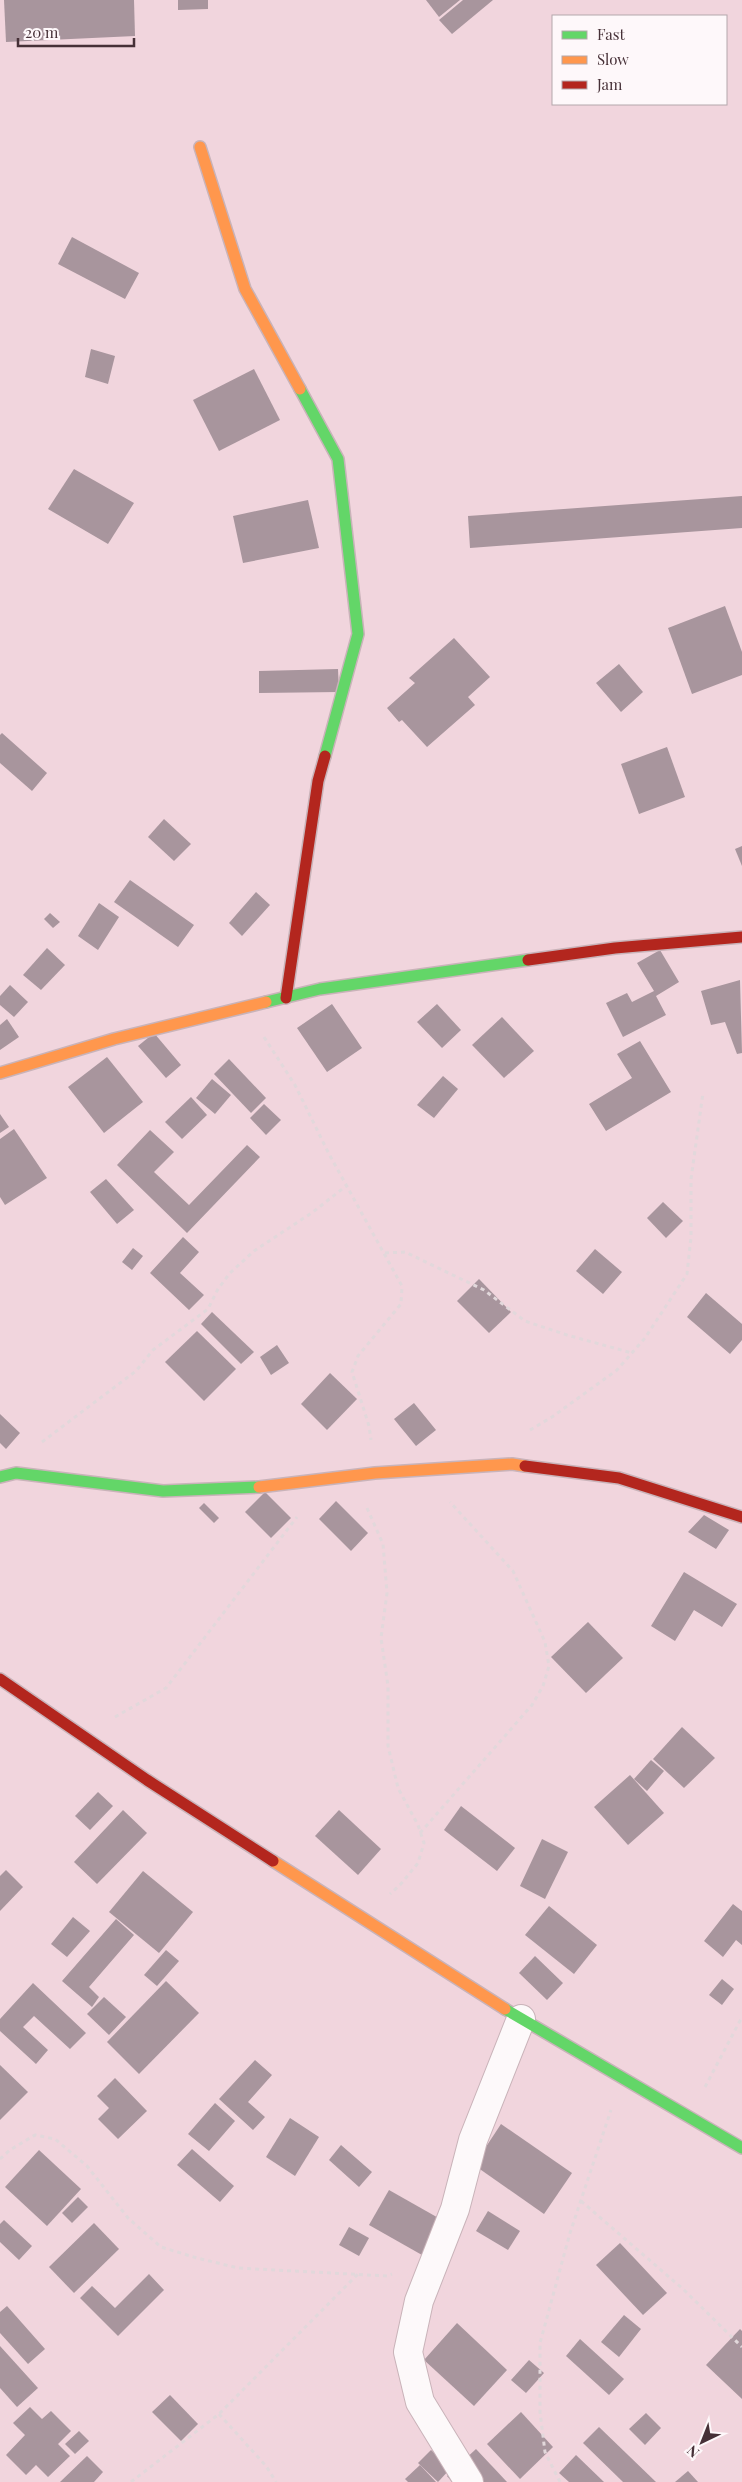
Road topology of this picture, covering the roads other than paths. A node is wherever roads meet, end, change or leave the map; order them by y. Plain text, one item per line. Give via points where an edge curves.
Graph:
1 (200, 147) dead end
2 (742, 937) edge
3 (286, 998) junction
4 (0, 1073) edge
5 (0, 1477) edge
6 (742, 1516) edge
7 (0, 1679) edge
8 (521, 2019) junction
9 (742, 2148) edge
10 (469, 2482) edge

1 - 3 street via 245,289 338,459 358,634 318,781
2 - 3 street via 615,948 320,989
3 - 4 street via 114,1040
5 - 6 street via 16,1473 163,1491 259,1487 375,1473 512,1464 619,1478
7 - 8 street via 147,1780
8 - 9 street
8 - 10 street via 473,2140 455,2209 419,2300 408,2352 420,2402

